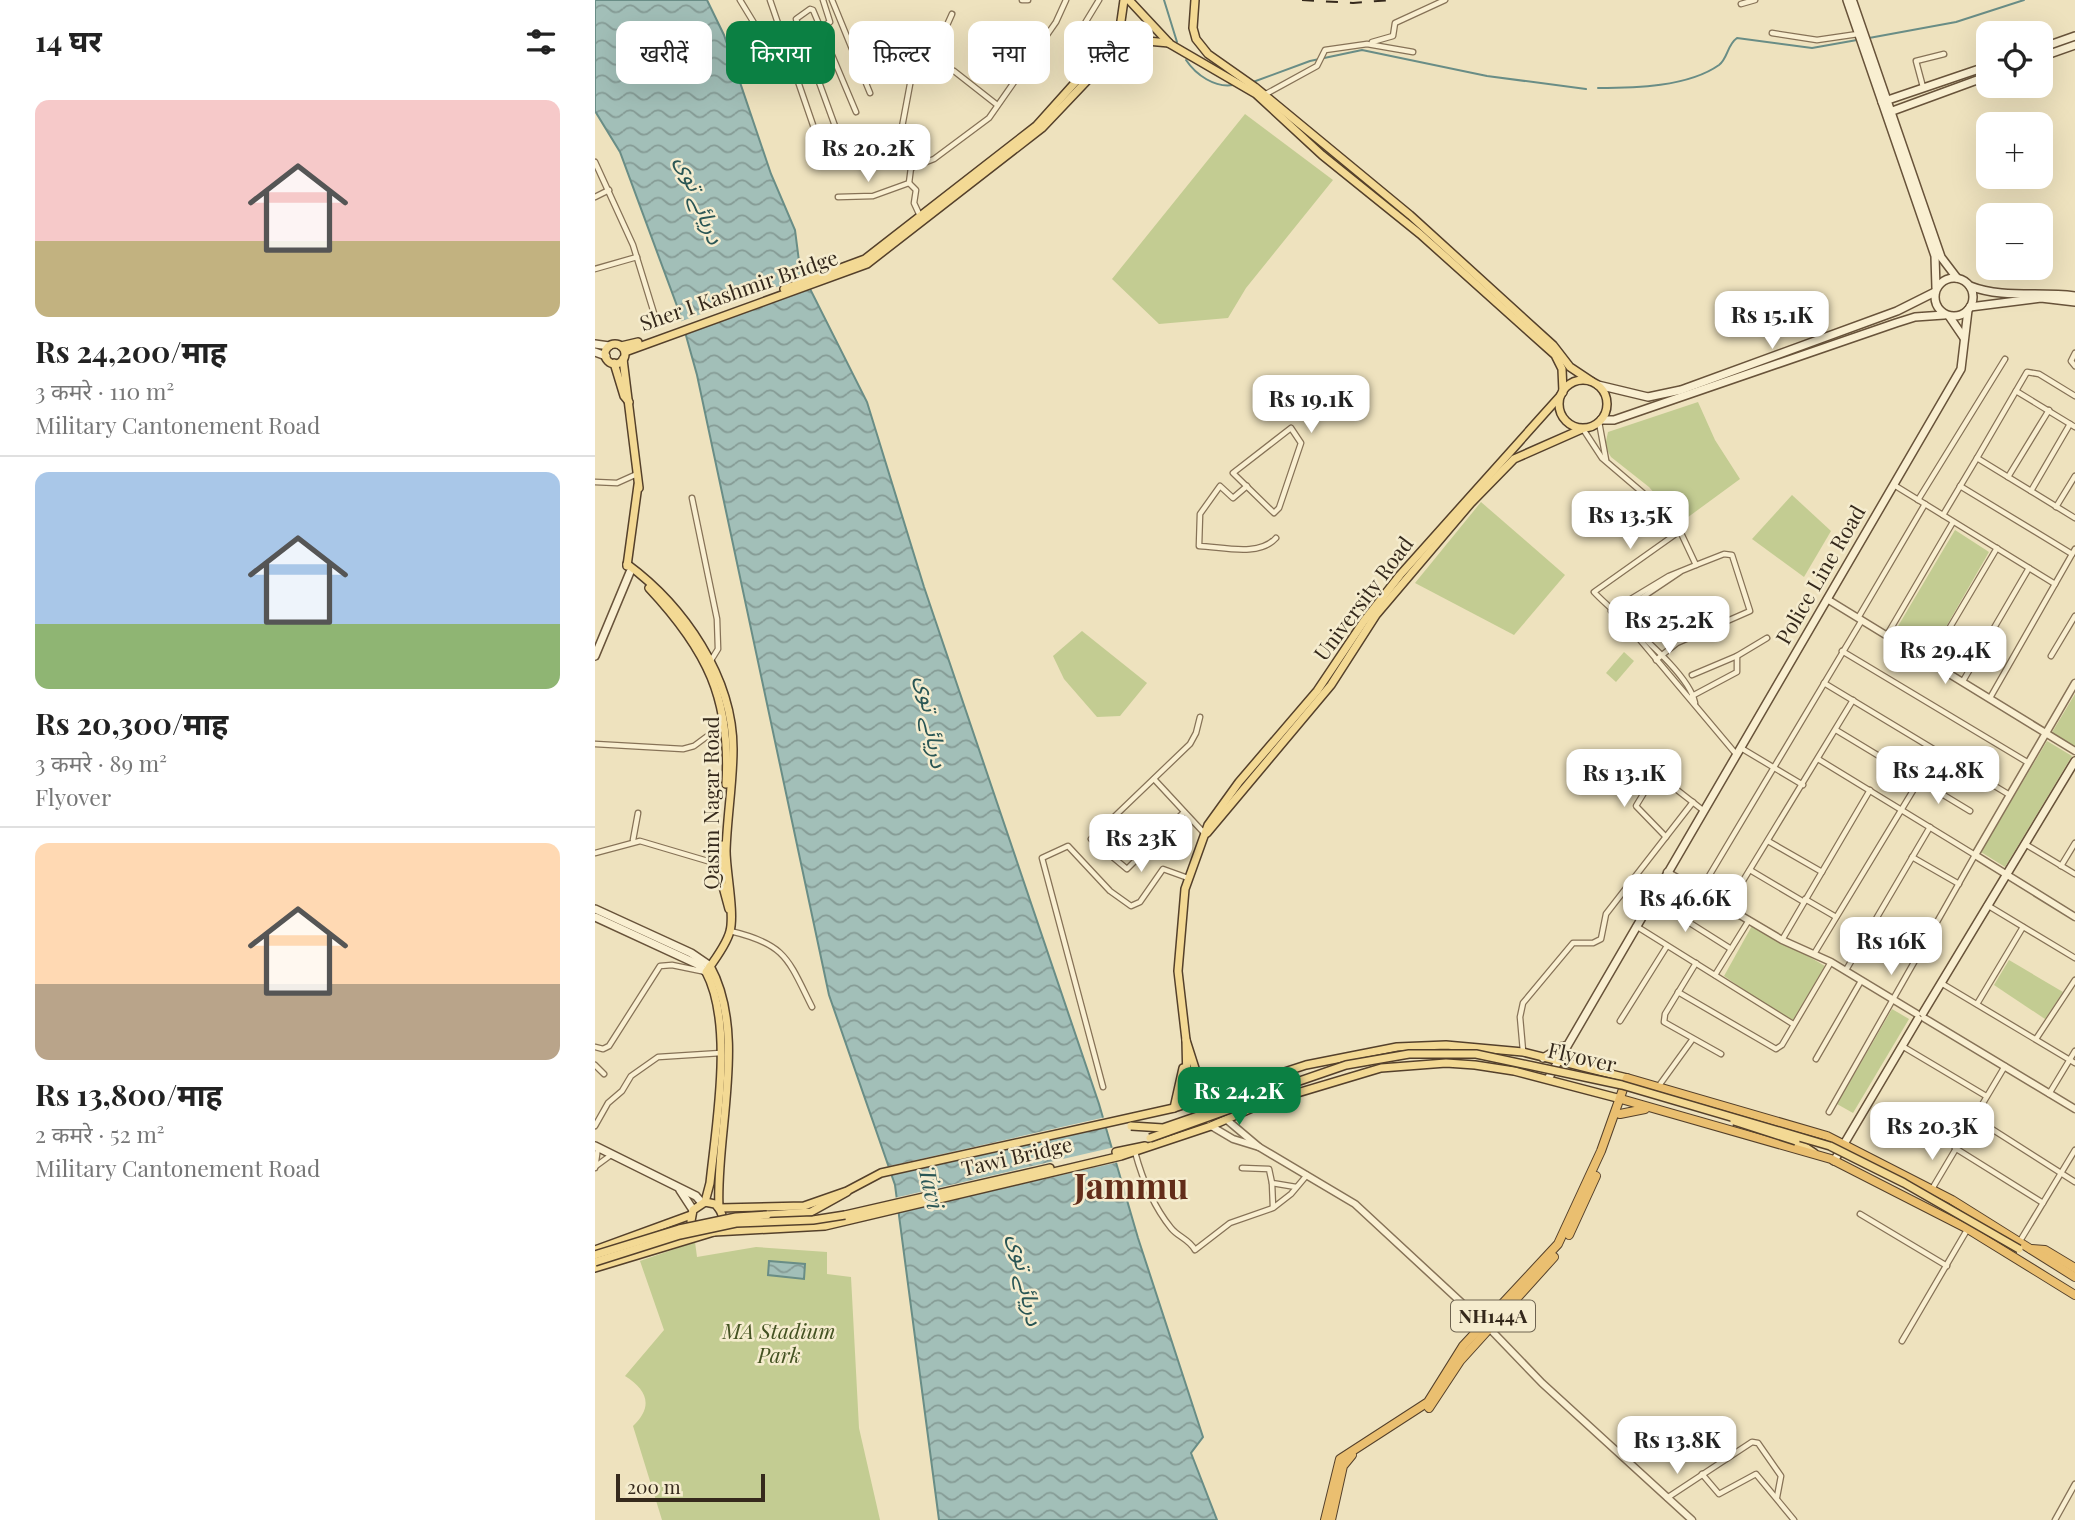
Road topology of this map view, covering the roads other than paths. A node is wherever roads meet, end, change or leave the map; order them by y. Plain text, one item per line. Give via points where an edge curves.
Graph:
1 (740, 0) edge
2 (770, 0) edge
3 (823, 0) edge
4 (832, 0) edge
5 (1022, 0) edge
6 (1028, 0) edge
7 (1066, 0) edge
8 (1099, 0) edge
9 (1124, 0) edge
10 (1129, 0) edge
11 (1195, 0) edge
12 (1445, 0) edge
13 (1755, 0) edge
14 (1850, 0) edge
15 (1741, 4) dead end
16 (952, 14) dead end
17 (753, 21) edge
18 (798, 21) edge
19 (817, 21) edge
20 (830, 21) edge
21 (949, 21) edge
22 (1086, 21) edge
23 (1772, 33) dead end
24 (1860, 36) junction
25 (2075, 36) edge
26 (1196, 39) junction
27 (1169, 43) junction
28 (1367, 44) junction
29 (2053, 44) edge
30 (1865, 45) junction
31 (2075, 45) edge
32 (1413, 52) dead end
33 (2053, 53) edge
34 (1188, 54) junction
35 (1944, 54) dead end
36 (835, 63) edge
37 (1976, 70) edge
38 (954, 71) edge
39 (1230, 73) junction
40 (1976, 80) edge
41 (820, 84) edge
42 (910, 84) edge
43 (1923, 88) junction
44 (1254, 89) junction
45 (1883, 91) junction
46 (870, 93) dead end
47 (1264, 95) junction
48 (1898, 97) junction
49 (1884, 102) junction
50 (996, 104) junction
51 (1903, 106) junction
52 (856, 112) dead end
53 (1888, 113) junction
54 (835, 126) dead end
55 (1896, 127) junction
56 (814, 128) dead end
57 (897, 141) junction
58 (596, 165) edge
59 (887, 166) dead end
60 (911, 168) junction
61 (908, 179) junction
62 (609, 190) junction
63 (595, 197) edge
64 (838, 197) dead end
65 (920, 216) junction
66 (637, 257) junction
67 (856, 266) junction
68 (595, 269) edge
69 (1957, 278) junction
70 (1970, 286) junction
71 (1936, 290) junction
72 (2075, 296) edge
73 (2075, 302) edge
74 (1969, 309) junction
75 (1946, 315) junction
76 (657, 323) dead end
77 (1965, 338) junction
78 (595, 344) edge
79 (609, 346) junction
80 (595, 352) edge
81 (623, 352) junction
82 (2075, 353) edge
83 (606, 356) junction
84 (2005, 359) dead end
85 (614, 363) junction
86 (2075, 366) edge
87 (1594, 383) junction
88 (2016, 391) junction
89 (1562, 393) junction
90 (2075, 396) edge
91 (629, 402) junction
92 (2049, 410) junction
93 (1600, 421) junction
94 (2073, 425) edge
95 (1582, 429) junction
96 (1977, 458) junction
97 (1507, 460) junction
98 (1606, 461) junction
99 (639, 473) junction
100 (2075, 476) edge
101 (2008, 477) junction
102 (595, 482) edge
103 (1894, 485) junction
104 (1247, 486) junction
105 (1960, 486) junction
106 (2031, 491) junction
107 (692, 498) dead end
108 (1919, 500) junction
109 (1925, 504) junction
110 (2056, 507) junction
111 (1943, 515) junction
112 (2075, 518) edge
113 (1953, 522) junction
114 (1680, 531) junction
115 (1276, 538) dead end
116 (1997, 548) junction
117 (2073, 551) edge
118 (1696, 565) junction
119 (629, 568) junction
120 (2029, 568) junction
121 (2055, 584) junction
122 (1827, 599) junction
123 (1614, 613) junction
124 (2075, 616) edge
125 (1860, 619) junction
126 (1887, 635) junction
127 (1767, 638) dead end
128 (1842, 651) junction
129 (595, 656) edge
130 (1737, 656) junction
131 (2052, 656) dead end
132 (1658, 658) junction
133 (1930, 661) junction
134 (707, 664) junction
135 (1692, 675) dead end
136 (1963, 681) junction
137 (1824, 683) junction
138 (2075, 683) edge
139 (1691, 696) junction
140 (1990, 698) junction
141 (1853, 700) junction
142 (1199, 717) dead end
143 (726, 722) junction
144 (1836, 730) junction
145 (2046, 733) junction
146 (595, 744) edge
147 (1937, 751) junction
148 (2075, 751) edge
149 (1739, 752) junction
150 (1630, 754) dead end
151 (1818, 759) junction
152 (2027, 762) junction
153 (2074, 765) edge
154 (1774, 768) junction
155 (1656, 773) junction
156 (1154, 779) junction
157 (1919, 780) junction
158 (1803, 785) junction
159 (1870, 790) junction
160 (2008, 793) junction
161 (1693, 802) junction
162 (1901, 810) junction
163 (1970, 811) dead end
164 (1184, 812) junction
165 (1705, 812) junction
166 (638, 813) dead end
167 (1930, 827) junction
168 (1207, 834) junction
169 (1666, 838) junction
170 (633, 840) junction
171 (1768, 841) junction
172 (2024, 843) junction
173 (2074, 845) edge
174 (595, 853) edge
175 (1975, 855) junction
176 (1912, 857) junction
177 (723, 866) junction
178 (2061, 866) junction
179 (1750, 870) junction
180 (1667, 872) junction
181 (1822, 872) junction
182 (2005, 874) junction
183 (2075, 874) edge
184 (1188, 877) junction
185 (1959, 884) junction
186 (1700, 891) junction
187 (1651, 899) junction
188 (1805, 900) junction
189 (1986, 905) junction
190 (1727, 907) junction
191 (595, 909) edge
192 (595, 917) edge
193 (1836, 917) junction
194 (2075, 917) edge
195 (1749, 920) junction
196 (1635, 925) junction
197 (2023, 927) junction
198 (730, 931) junction
199 (1782, 940) junction
200 (1667, 946) junction
201 (1731, 949) junction
202 (1814, 954) junction
203 (2075, 958) edge
204 (1831, 962) junction
205 (1696, 963) junction
206 (708, 969) junction
207 (1846, 970) junction
208 (1714, 975) junction
209 (2075, 980) edge
210 (1861, 981) junction
211 (1941, 983) junction
212 (1678, 992) junction
213 (1893, 1000) junction
214 (1977, 1004) junction
215 (812, 1007) dead end
216 (1921, 1016) junction
217 (1620, 1021) dead end
218 (1793, 1024) junction
219 (2036, 1039) junction
220 (1186, 1040) junction
221 (1692, 1040) junction
222 (1567, 1044) junction
223 (1902, 1046) junction
224 (595, 1047) edge
225 (2075, 1051) edge
226 (721, 1052) junction
227 (1523, 1052) junction
228 (1721, 1054) dead end
229 (1185, 1058) junction
230 (1543, 1058) junction
231 (1816, 1059) dead end
232 (1556, 1061) junction
233 (2072, 1061) edge
234 (1571, 1064) junction
235 (595, 1065) edge
236 (2005, 1066) junction
237 (604, 1074) dead end
238 (1196, 1076) junction
239 (1629, 1078) junction
240 (1548, 1079) junction
241 (1254, 1084) junction
242 (1103, 1087) dead end
243 (1658, 1087) junction
244 (1230, 1091) junction
245 (2049, 1094) junction
246 (1986, 1096) junction
247 (1208, 1098) junction
248 (1623, 1100) junction
249 (1197, 1102) junction
250 (1174, 1108) junction
251 (1655, 1109) junction
252 (2075, 1109) edge
253 (1246, 1111) junction
254 (1829, 1112) dead end
255 (1619, 1114) junction
256 (1973, 1117) junction
257 (1113, 1120) junction
258 (1227, 1120) junction
259 (595, 1126) edge
260 (1212, 1126) junction
261 (1845, 1144) junction
262 (597, 1147) edge
263 (1259, 1147) junction
264 (1955, 1148) junction
265 (1132, 1150) junction
266 (2075, 1150) edge
267 (1814, 1153) junction
268 (611, 1155) junction
269 (1834, 1161) junction
270 (595, 1167) edge
271 (1242, 1168) dead end
272 (2061, 1172) junction
273 (1307, 1174) junction
274 (2075, 1182) edge
275 (1272, 1184) junction
276 (1296, 1187) junction
277 (680, 1189) junction
278 (1932, 1189) junction
279 (847, 1191) junction
280 (704, 1202) junction
281 (2043, 1203) junction
282 (719, 1208) junction
283 (1273, 1208) junction
284 (881, 1210) junction
285 (692, 1212) junction
286 (1860, 1214) dead end
287 (1968, 1230) junction
288 (711, 1233) junction
289 (2019, 1245) junction
290 (2031, 1249) junction
291 (595, 1250) edge
292 (595, 1255) edge
293 (2043, 1257) junction
294 (595, 1262) edge
295 (1947, 1266) junction
296 (595, 1268) edge
297 (2075, 1268) edge
298 (2075, 1278) edge
299 (2075, 1295) edge
300 (1487, 1327) junction
301 (1902, 1341) dead end
302 (1702, 1474) junction
303 (2075, 1484) edge
304 (1777, 1497) junction
305 (1667, 1499) junction
306 (1325, 1520) edge
307 (1331, 1520) edge
308 (1692, 1520) edge
309 (1794, 1520) edge
310 (2055, 1520) edge

1 - 17 street
2 - 56 street
3 - 20 street
4 - 46 street
5 - 6 street
7 - 50 street via 1056,22
8 - 22 street
9 - 65 main road via 1120,27 1069,92 1036,126
10 - 27 main road
11 - 26 main road via 1192,22
12 - 28 street via 1395,23 1391,37
13 - 15 street
14 - 24 main road
16 - 21 street
18 - 19 street via 797,17 812,9
23 - 24 street via 1817,40
24 - 30 main road
25 - 29 main road
26 - 34 main road
26 - 39 main road
27 - 34 main road
27 - 67 main road via 1136,40 1118,48 1042,128 878,257
28 - 32 street
28 - 47 street via 1325,50 1322,58
30 - 45 main road
30 - 49 main road
31 - 33 main road
34 - 39 main road
35 - 43 street via 1916,61
36 - 52 street
37 - 43 main road
38 - 50 street
39 - 44 main road
40 - 51 main road
41 - 54 street
42 - 57 street
43 - 48 main road
44 - 47 main road
44 - 89 main road via 1322,155 1420,234 1555,355 1562,369
45 - 48 main road
45 - 49 main road
47 - 87 main road via 1410,215 1553,345 1570,367
48 - 49 main road
49 - 53 main road
50 - 60 street via 989,118 934,159
51 - 53 main road
51 - 55 main road
53 - 55 main road
53 - 71 main road via 1935,257
55 - 69 main road via 1941,257
57 - 59 street
57 - 60 street via 913,150
58 - 62 street
60 - 61 street
61 - 64 street via 873,196
61 - 65 street via 916,190
62 - 63 street
62 - 66 street
65 - 67 main road
66 - 68 street
66 - 76 street
67 - 81 main road, Sher I Kashmir Bridge
69 - 70 main road
69 - 71 main road via 1944,280
70 - 72 main road via 1989,293
70 - 74 main road
71 - 75 main road via 1937,307
71 - 87 main road via 1897,311 1681,390 1648,397
73 - 74 main road via 2011,300
74 - 75 main road via 1960,315
74 - 77 main road, Police Line Road
75 - 77 main road
75 - 93 main road via 1905,320
77 - 103 main road, Police Line Road via 1961,369
78 - 79 main road
79 - 81 main road
79 - 83 main road
80 - 83 main road
81 - 85 main road
81 - 91 main road
82 - 86 street via 2071,361
83 - 85 main road
84 - 108 street
85 - 91 main road
87 - 89 main road via 1576,382
87 - 93 main road via 1607,403
88 - 90 street via 2027,372 2032,372
88 - 92 street
88 - 96 street
89 - 95 main road via 1563,417
89 - 97 main road, University Road
91 - 99 main road
92 - 94 street
92 - 101 street
93 - 95 main road
93 - 98 street
94 - 106 street
95 - 97 main road, University Road
95 - 98 street
96 - 101 street
96 - 105 street
97 - 168 main road, University Road via 1379,602 1317,691 1239,782 1208,825
98 - 114 street
99 - 102 street via 617,483
99 - 119 main road
100 - 110 street
101 - 106 street
103 - 108 street
103 - 122 main road, Police Line Road
104 - 104 street via 1273,513 1279,508 1301,443 1291,428 1233,473
104 - 115 street via 1233,498 1220,486 1201,514 1199,546 1252,550 1269,546
105 - 111 street
105 - 117 street
106 - 110 street
107 - 134 street via 717,619 718,649
108 - 109 street
109 - 111 street
109 - 125 street
110 - 112 street
111 - 113 street
113 - 116 street
113 - 126 street
114 - 118 street
114 - 123 street via 1594,592
116 - 120 street
116 - 133 street
117 - 121 street
118 - 123 street
118 - 132 street via 1732,555 1750,611 1677,643
119 - 129 main road
119 - 134 main road, Qasim Nagar Road via 674,608
120 - 121 street
120 - 136 street
121 - 140 street
122 - 125 street
122 - 149 main road, Police Line Road
123 - 132 street
124 - 131 street
125 - 126 street
125 - 128 street
126 - 133 street
127 - 130 street
128 - 137 street
128 - 152 street
130 - 135 street
130 - 139 street via 1735,674
132 - 139 street
133 - 136 street
134 - 143 main road, Qasim Nagar Road
134 - 177 main road, Qasim Nagar Road via 726,696 733,738
136 - 140 street
137 - 141 street
137 - 154 street
138 - 145 street
139 - 149 street
140 - 145 street
141 - 144 street
141 - 147 street
142 - 156 street via 1195,737
143 - 146 street via 683,749
143 - 177 main road, Qasim Nagar Road
144 - 151 street
144 - 157 street
145 - 148 street
145 - 152 street
147 - 157 street
147 - 160 street
149 - 154 street
149 - 165 main road, Police Line Road
150 - 155 street
151 - 158 street
151 - 159 street
152 - 160 street
153 - 172 main road
154 - 158 street
154 - 186 street
155 - 161 street
155 - 169 street via 1636,806
156 - 164 street
156 - 164 street via 1091,839 1128,869
157 - 162 street
157 - 163 street
158 - 171 street
159 - 162 street
159 - 181 street
160 - 175 street
161 - 165 street
161 - 169 street
162 - 167 street
162 - 193 street
164 - 168 street
165 - 180 main road, Police Line Road
166 - 170 street
167 - 175 street
167 - 176 street
168 - 184 main road, University Road
169 - 227 street via 1606,914 1601,939 1569,947 1525,1000 1520,1017
170 - 174 street
170 - 177 street
171 - 179 street
171 - 181 street
172 - 178 street
172 - 182 main road
173 - 178 street
175 - 182 street
175 - 185 street
176 - 185 street
176 - 207 street
177 - 198 main road, Qasim Nagar Road
178 - 183 street
179 - 188 street
179 - 190 street
180 - 186 street
180 - 187 main road, Police Line Road
181 - 188 street
182 - 189 main road
182 - 194 street
184 - 220 main road, University Road via 1178,957
184 - 242 street via 1163,869 1140,902 1131,906 1110,891 1068,846 1042,858
185 - 213 street
186 - 190 street
187 - 196 main road, Police Line Road
187 - 201 street
188 - 193 street
188 - 199 street
189 - 197 street
189 - 211 main road
190 - 195 street
191 - 206 main road via 691,953
192 - 206 main road
193 - 202 street
195 - 199 street
195 - 201 street
196 - 200 street
196 - 222 main road, Police Line Road
197 - 203 street
197 - 214 street
198 - 206 main road
198 - 215 street via 756,937 788,957
199 - 202 street
200 - 205 street
200 - 217 street
201 - 208 street
202 - 204 street
204 - 207 street
204 - 218 street
205 - 208 street
205 - 212 street
206 - 224 street via 660,965 609,1046
206 - 226 main road
206 - 282 main road via 723,1006 728,1055
207 - 210 street
208 - 218 street
209 - 219 street
210 - 213 street
210 - 231 street
211 - 214 street
211 - 216 main road
212 - 218 street via 1776,1049
212 - 221 street via 1664,1022
213 - 216 street
213 - 254 street
214 - 219 street
216 - 223 main road
216 - 236 street
219 - 233 street
220 - 229 main road
220 - 238 main road
221 - 228 street
221 - 243 street
222 - 230 main road
222 - 232 main road, Police Line Road
222 - 234 main road
223 - 246 street
223 - 261 main road
225 - 233 street
226 - 259 street via 658,1057 631,1076
226 - 280 main road via 711,1183
227 - 230 main road
227 - 241 main road via 1446,1045 1397,1047 1306,1065
229 - 249 main road via 1187,1083
229 - 250 main road
230 - 232 main road
232 - 234 main road
232 - 240 main road, Police Line Road
233 - 245 street
234 - 239 main road
235 - 237 street
236 - 245 street
236 - 246 street
238 - 244 main road
238 - 247 main road
239 - 243 highway
239 - 248 highway, NH144A
240 - 248 main road
240 - 253 main road via 1475,1065 1409,1065 1348,1076
241 - 244 main road
241 - 253 main road via 1232,1099 1234,1109
243 - 261 highway
244 - 247 main road
245 - 252 street
246 - 256 street
247 - 249 main road
247 - 258 main road
248 - 251 highway
248 - 255 highway, NH144A
248 - 300 highway, NH144A via 1562,1238
249 - 250 main road
249 - 260 main road
250 - 257 main road
251 - 255 highway
251 - 267 highway
253 - 258 main road
255 - 300 highway, NH144A via 1570,1234 1541,1273
256 - 264 street
256 - 272 street
257 - 279 main road via 881,1173
257 - 289 main road, Flyover, bridge via 1163,1128 1346,1065 1409,1054 1476,1054 1622,1085 1830,1146
258 - 260 main road
258 - 263 street
260 - 263 street
260 - 265 main road
261 - 269 main road
261 - 278 highway
262 - 268 main road
262 - 270 street
263 - 273 street
264 - 278 street
264 - 281 street
265 - 267 main road, Flyover, bridge via 1150,1139 1347,1069 1446,1057 1515,1064 1621,1089 1796,1142
265 - 283 street via 1170,1227 1195,1250 1230,1223
265 - 284 main road, Tawi Bridge
266 - 272 street
267 - 269 highway
268 - 270 street
268 - 277 main road
269 - 287 highway
271 - 275 street via 1269,1169
272 - 274 street
272 - 281 street
273 - 276 street
273 - 300 street via 1355,1204
275 - 276 street
275 - 283 street
276 - 283 street
277 - 280 main road
277 - 285 main road
278 - 289 highway
279 - 282 main road via 798,1207
279 - 292 main road, bridge via 811,1212 736,1217
280 - 282 main road
280 - 285 main road
281 - 289 street
282 - 288 main road via 723,1221
284 - 288 main road via 820,1227
284 - 294 main road, bridge via 813,1220 736,1223
285 - 288 main road via 693,1226
285 - 291 main road
286 - 295 street
287 - 295 street
287 - 299 highway
288 - 296 main road
289 - 290 highway
289 - 293 main road, Flyover
290 - 293 highway
290 - 297 highway via 2045,1250
293 - 298 highway
295 - 301 street
300 - 305 street
300 - 306 highway, NH144A via 1457,1353 1429,1402 1340,1458
300 - 307 highway, NH144A via 1430,1407 1347,1459
302 - 304 street via 1714,1491 1722,1494 1756,1474
302 - 304 street via 1756,1442 1781,1476
302 - 305 street
303 - 310 street
304 - 309 street
305 - 308 street

